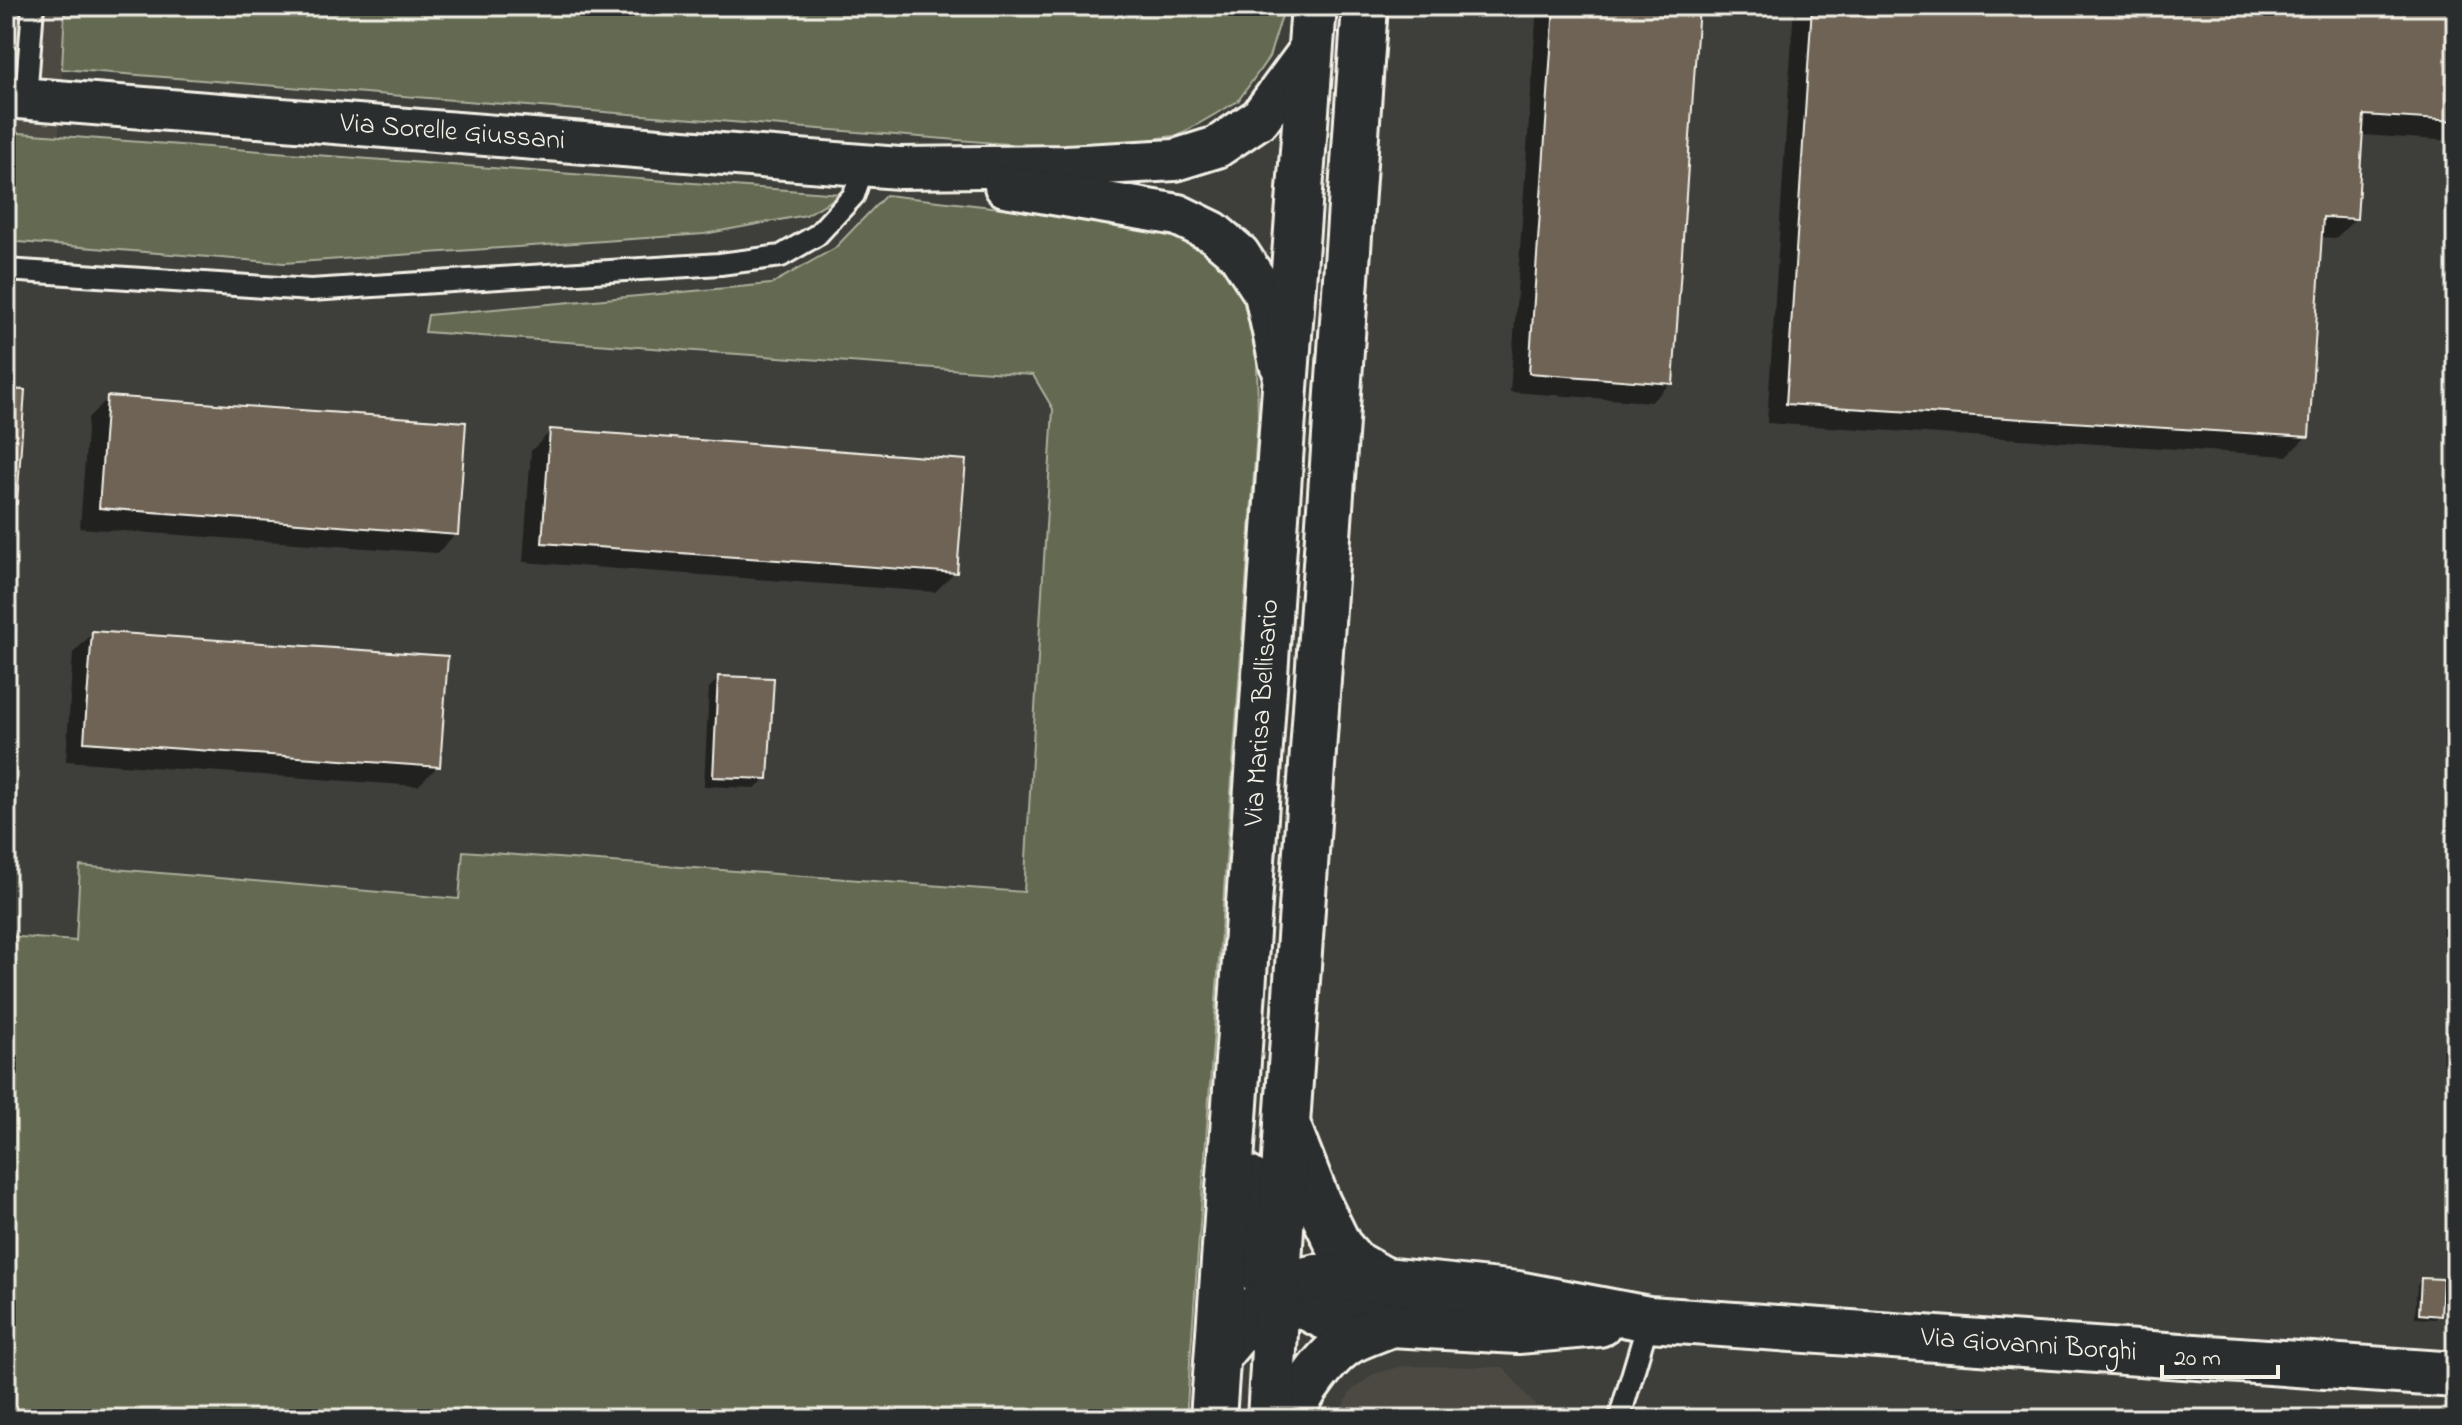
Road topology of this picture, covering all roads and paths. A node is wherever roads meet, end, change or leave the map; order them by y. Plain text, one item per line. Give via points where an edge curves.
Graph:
1 (33, 6) edge
2 (1314, 6) edge
3 (1365, 6) edge
4 (1310, 50) junction
5 (16, 98) edge
6 (881, 166) junction
7 (6, 270) edge
8 (1285, 388) junction
9 (1264, 681) junction
10 (1287, 1124) junction
11 (1384, 1280) junction
12 (1277, 1292) junction
13 (1649, 1319) junction
14 (1391, 1324) junction
15 (1218, 1355) junction
16 (2456, 1375) edge
17 (1621, 1413) dead end
18 (1213, 1419) edge
19 (1270, 1419) edge
20 (1288, 1419) edge

1 - 5 lane
2 - 4 main road, Via Marisa Bellisario
3 - 10 main road, Via Marisa Bellisario
4 - 6 street via 1260,118 1217,147 1175,160
4 - 8 main road, Via Marisa Bellisario
5 - 6 street, Via Sorelle Giussani
6 - 7 lane via 817,235 781,256 720,264 311,290
6 - 8 street via 1178,215 1213,232 1239,254 1265,294
8 - 9 main road, Via Marisa Bellisario
9 - 12 main road via 1269,872 1245,1225 1250,1251
9 - 15 main road, Via Marisa Bellisario
10 - 11 main road via 1339,1246 1354,1263
10 - 12 main road, Via Marisa Bellisario
11 - 12 main road via 1316,1277
11 - 13 main road via 1518,1294
12 - 14 main road via 1325,1317
12 - 15 main road
12 - 19 main road, Via Marisa Bellisario
13 - 14 main road via 1518,1331
13 - 16 main road, Via Giovanni Borghi
13 - 17 lane
14 - 20 main road via 1348,1342 1323,1365
15 - 18 main road, Via Marisa Bellisario

